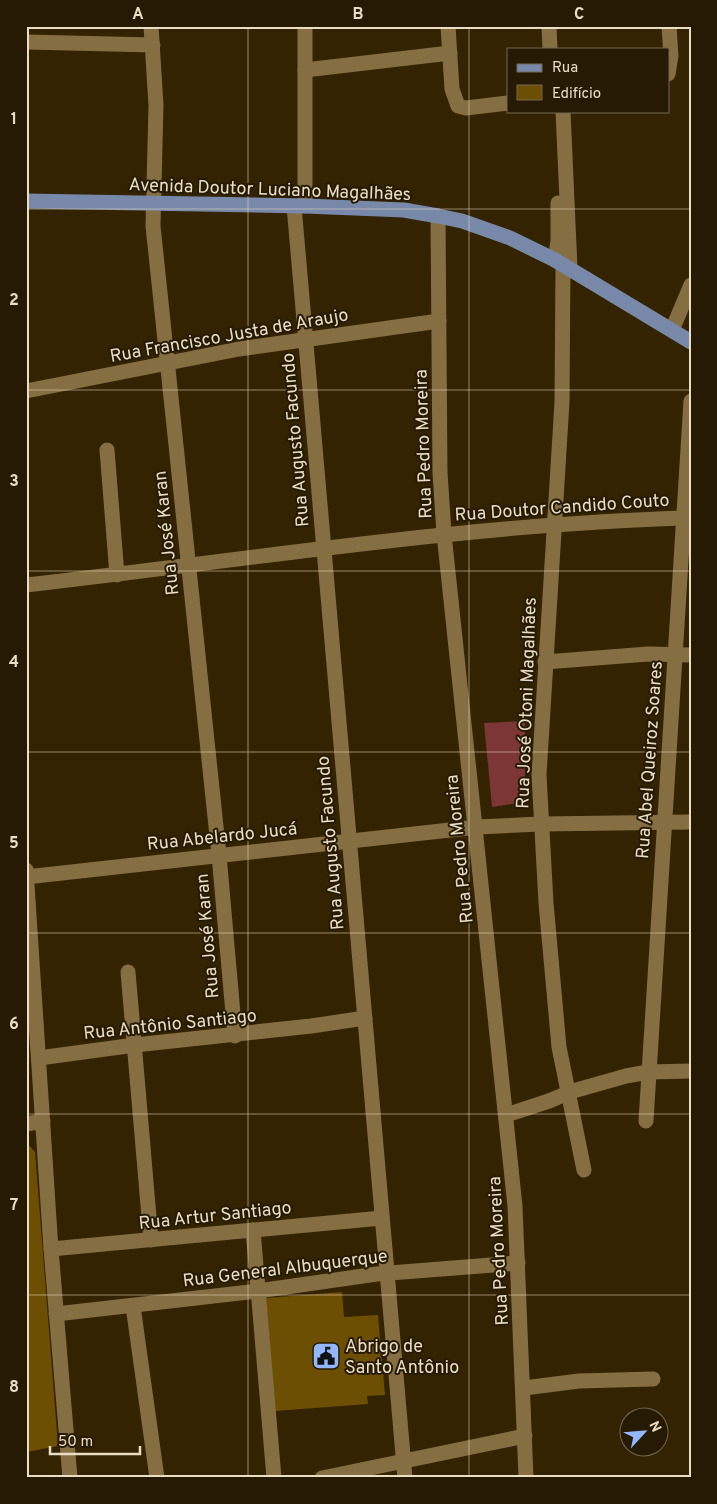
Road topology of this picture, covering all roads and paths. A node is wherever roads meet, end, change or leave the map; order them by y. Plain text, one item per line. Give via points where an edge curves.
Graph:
1 (151, 26) edge
2 (305, 26) edge
3 (448, 26) edge
4 (549, 26) edge
5 (558, 26) edge
6 (669, 26) edge
7 (26, 42) edge
8 (153, 45) junction
9 (550, 48) edge
10 (559, 48) edge
11 (450, 53) junction
12 (670, 62) edge
13 (305, 70) junction
14 (507, 103) edge
15 (554, 112) edge
16 (563, 112) edge
17 (26, 201) edge
18 (152, 203) junction
19 (299, 206) junction
20 (438, 216) junction
21 (563, 264) junction
22 (691, 285) edge
23 (439, 321) junction
24 (672, 330) junction
25 (304, 339) junction
26 (691, 342) edge
27 (167, 363) junction
28 (26, 391) edge
29 (691, 401) edge
30 (107, 450) dead end
31 (684, 518) junction
32 (555, 525) junction
33 (444, 534) junction
34 (324, 548) junction
35 (188, 567) junction
36 (117, 575) junction
37 (26, 585) edge
38 (675, 654) junction
39 (691, 655) edge
40 (545, 662) junction
41 (664, 821) junction
42 (691, 822) edge
43 (541, 824) junction
44 (477, 827) junction
45 (348, 840) junction
46 (219, 855) junction
47 (26, 870) edge
48 (26, 877) edge
49 (30, 967) edge
50 (128, 972) dead end
51 (364, 1018) junction
52 (235, 1036) junction
53 (134, 1045) junction
54 (39, 1058) junction
55 (691, 1071) edge
56 (648, 1072) junction
57 (568, 1092) junction
58 (506, 1116) junction
59 (646, 1121) dead end
60 (43, 1122) junction
61 (26, 1124) edge
62 (584, 1170) dead end
63 (382, 1218) junction
64 (253, 1230) junction
65 (151, 1240) junction
66 (51, 1249) junction
67 (518, 1263) junction
68 (387, 1272) junction
69 (258, 1291) junction
70 (133, 1306) junction
71 (56, 1314) junction
72 (653, 1379) dead end
73 (524, 1388) junction
74 (525, 1436) junction
75 (403, 1462) junction
76 (70, 1478) edge
77 (157, 1478) edge
78 (274, 1478) edge
79 (322, 1478) edge
80 (405, 1478) edge
81 (526, 1478) edge

1 - 8 street, Rua José Karan
2 - 13 street, Rua Augusto Facundo
3 - 11 street
4 - 9 street
5 - 10 street
6 - 12 street
7 - 8 street
8 - 18 street, Rua José Karan via 156,137
11 - 13 street
11 - 14 street via 452,90 458,106
13 - 19 street, Rua Augusto Facundo
15 - 21 street
16 - 21 street
17 - 18 main road, Avenida Doutor Luciano Magalhães
18 - 19 main road, Avenida Doutor Luciano Magalhães
18 - 27 street, Rua José Karan
19 - 20 main road, Avenida Doutor Luciano Magalhães via 404,210
19 - 25 street, Rua Augusto Facundo
20 - 21 main road, Avenida Doutor Luciano Magalhães via 510,238
20 - 23 street, Rua Pedro Moreira
21 - 24 main road, Avenida Doutor Luciano Magalhães
21 - 32 street, Rua José Otoni Magalhães via 562,402
22 - 24 street
23 - 25 street, Rua Francisco Justa de Araujo
23 - 33 street, Rua Pedro Moreira via 440,472
24 - 26 main road, Avenida Doutor Luciano Magalhães
25 - 27 street, Rua Francisco Justa de Araujo
25 - 34 street, Rua Augusto Facundo
27 - 28 street, Rua Francisco Justa de Araujo
27 - 35 street, Rua José Karan
29 - 31 street, Rua Abel Queiroz Soares
30 - 36 street
31 - 32 street, Rua Doutor Candido Couto
31 - 38 street, Rua Abel Queiroz Soares
32 - 33 street, Rua Doutor Candido Couto
32 - 40 street, Rua José Otoni Magalhães
33 - 34 street, Rua Doutor Candido Couto
33 - 44 street, Rua Pedro Moreira
34 - 35 street, Rua Doutor Candido Couto
34 - 45 street, Rua Augusto Facundo
35 - 36 street, Rua Doutor Candido Couto
35 - 46 street, Rua José Karan
36 - 37 street, Rua Doutor Candido Couto
38 - 39 street
38 - 40 street
38 - 41 street, Rua Abel Queiroz Soares
40 - 43 street, Rua José Otoni Magalhães via 539,775
41 - 42 street, Rua Abelardo Jucá
41 - 43 street, Rua Abelardo Jucá
41 - 56 street, Rua Abel Queiroz Soares
43 - 44 street, Rua Abelardo Jucá
43 - 57 street, Rua José Otoni Magalhães via 554,1002
44 - 45 street, Rua Abelardo Jucá
44 - 58 street, Rua Pedro Moreira
45 - 46 street, Rua Abelardo Jucá
45 - 51 street, Rua Augusto Facundo
46 - 48 street, Rua Abelardo Jucá
46 - 52 street, Rua José Karan
47 - 48 street
48 - 49 street
49 - 54 street
50 - 53 street
51 - 52 street, Rua Antônio Santiago
51 - 63 street, Rua Augusto Facundo
52 - 53 street, Rua Antônio Santiago
53 - 54 street, Rua Antônio Santiago
53 - 65 street
54 - 60 street
55 - 56 street
56 - 57 street
56 - 59 street, Rua Abel Queiroz Soares
57 - 58 street
57 - 62 street, Rua José Otoni Magalhães
58 - 67 street, Rua Pedro Moreira
60 - 61 street
60 - 66 street
63 - 64 street, Rua Artur Santiago
63 - 68 street, Rua Augusto Facundo
64 - 65 street, Rua Artur Santiago
64 - 69 street
65 - 66 street, Rua Artur Santiago
66 - 71 street
67 - 68 street, Rua General Albuquerque
67 - 73 street, Rua Pedro Moreira
68 - 69 street, Rua General Albuquerque
68 - 75 street, Rua Augusto Facundo
69 - 70 street, Rua General Albuquerque
69 - 78 street
70 - 71 street, Rua General Albuquerque
70 - 77 street
71 - 76 street
72 - 73 street via 579,1381
73 - 74 street, Rua Pedro Moreira
74 - 75 street
74 - 81 street, Rua Pedro Moreira
75 - 79 street
75 - 80 street, Rua Augusto Facundo

